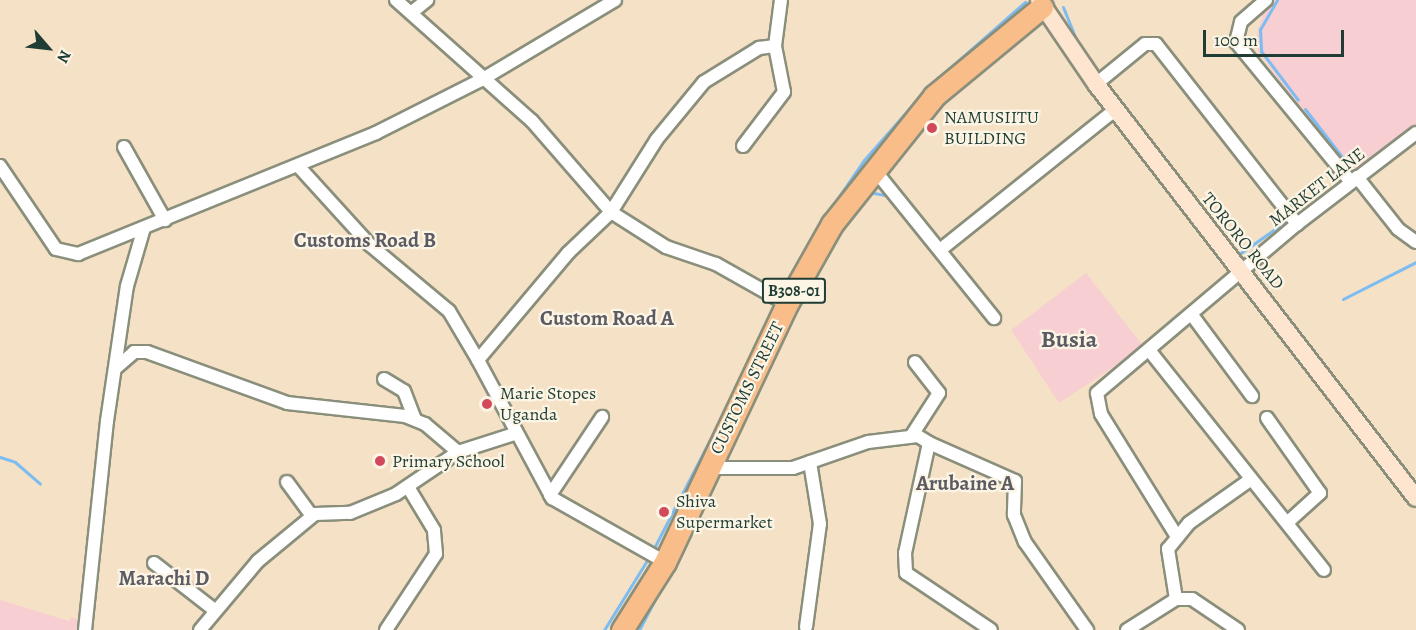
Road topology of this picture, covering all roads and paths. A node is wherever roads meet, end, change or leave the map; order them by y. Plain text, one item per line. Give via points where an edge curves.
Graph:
1 (396, 0) edge
2 (427, 0) edge
3 (615, 0) edge
4 (781, 0) edge
5 (1266, 0) edge
6 (1040, 3) edge
7 (411, 13) junction
8 (775, 46) junction
9 (481, 80) junction
10 (1095, 84) junction
11 (1115, 110) junction
12 (1416, 133) edge
13 (743, 146) dead end
14 (124, 147) dead end
15 (0, 166) edge
16 (300, 168) junction
17 (873, 168) junction
18 (1354, 180) junction
19 (611, 212) junction
20 (165, 220) junction
21 (1297, 224) junction
22 (144, 228) junction
23 (1416, 242) edge
24 (940, 250) junction
25 (1241, 271) junction
26 (787, 304) junction
27 (1192, 315) junction
28 (994, 318) dead end
29 (1149, 350) junction
30 (478, 360) junction
31 (915, 362) dead end
32 (117, 367) junction
33 (384, 379) dead end
34 (1252, 396) dead end
35 (602, 417) dead end
36 (1267, 418) dead end
37 (415, 419) junction
38 (514, 434) junction
39 (912, 435) junction
40 (929, 443) junction
41 (458, 452) junction
42 (810, 462) junction
43 (708, 468) junction
44 (1250, 480) junction
45 (286, 482) dead end
46 (408, 487) junction
47 (550, 495) junction
48 (1416, 498) edge
49 (312, 516) junction
50 (1288, 522) junction
51 (1176, 535) junction
52 (665, 562) junction
53 (154, 563) dead end
54 (1324, 570) dead end
55 (1176, 599) junction
56 (213, 609) junction
57 (806, 627) dead end
58 (86, 630) edge
59 (200, 630) edge
60 (386, 630) edge
61 (622, 630) edge
62 (991, 630) edge
63 (1088, 630) edge
64 (1126, 630) edge
65 (1238, 630) edge

1 - 7 street
2 - 7 street
3 - 9 street
4 - 8 street
5 - 18 street via 1241,22 1236,42
6 - 10 main road, TORORO ROAD
6 - 17 highway, CUSTOMS STREET / B308-01 via 934,96
7 - 9 street
8 - 13 street via 784,92
8 - 19 street via 759,48 704,82 657,139
9 - 16 street
9 - 19 street via 532,121
10 - 11 main road, TORORO ROAD
10 - 21 street via 1145,44 1156,44
11 - 24 street
11 - 25 main road, TORORO ROAD
12 - 18 street, MARKET LANE
14 - 20 street
15 - 22 street via 62,254 78,254
16 - 20 street
16 - 30 street via 370,245 449,311
17 - 24 street
17 - 26 highway, CUSTOMS STREET / B308-01 via 832,224
18 - 21 street, MARKET LANE
18 - 23 street via 1398,229
19 - 26 street via 666,246 716,264
19 - 30 street via 568,253
20 - 22 street
21 - 25 street, MARKET LANE
22 - 32 street via 127,286
24 - 28 street
25 - 27 street, MARKET LANE
25 - 48 main road, TORORO ROAD
26 - 43 highway, CUSTOMS STREET / B308-01
27 - 29 street, MARKET LANE
27 - 34 street
29 - 44 street
29 - 51 street, MARKET LANE via 1097,393 1097,405
30 - 38 street
31 - 39 street via 939,393
32 - 37 street via 134,352 147,352 287,403
32 - 58 street
33 - 37 street via 404,391
35 - 47 street
36 - 50 street via 1320,493
37 - 41 street
38 - 41 street
38 - 47 street
39 - 40 street
39 - 42 street via 868,442
40 - 62 street via 905,553 906,573
40 - 63 street via 1015,481 1014,515 1024,542
41 - 46 street
42 - 43 street via 751,472
42 - 57 street via 820,524
43 - 52 highway, CUSTOMS STREET / B308-01
44 - 50 street
44 - 51 street
45 - 49 street
46 - 49 street via 350,513 326,510
46 - 60 street via 434,530 436,554
47 - 52 street
49 - 56 street via 258,561
50 - 54 street
51 - 55 street via 1168,564
52 - 61 highway, CUSTOMS STREET / B308-01
53 - 56 street
55 - 64 street
55 - 65 street via 1192,599
56 - 59 street

